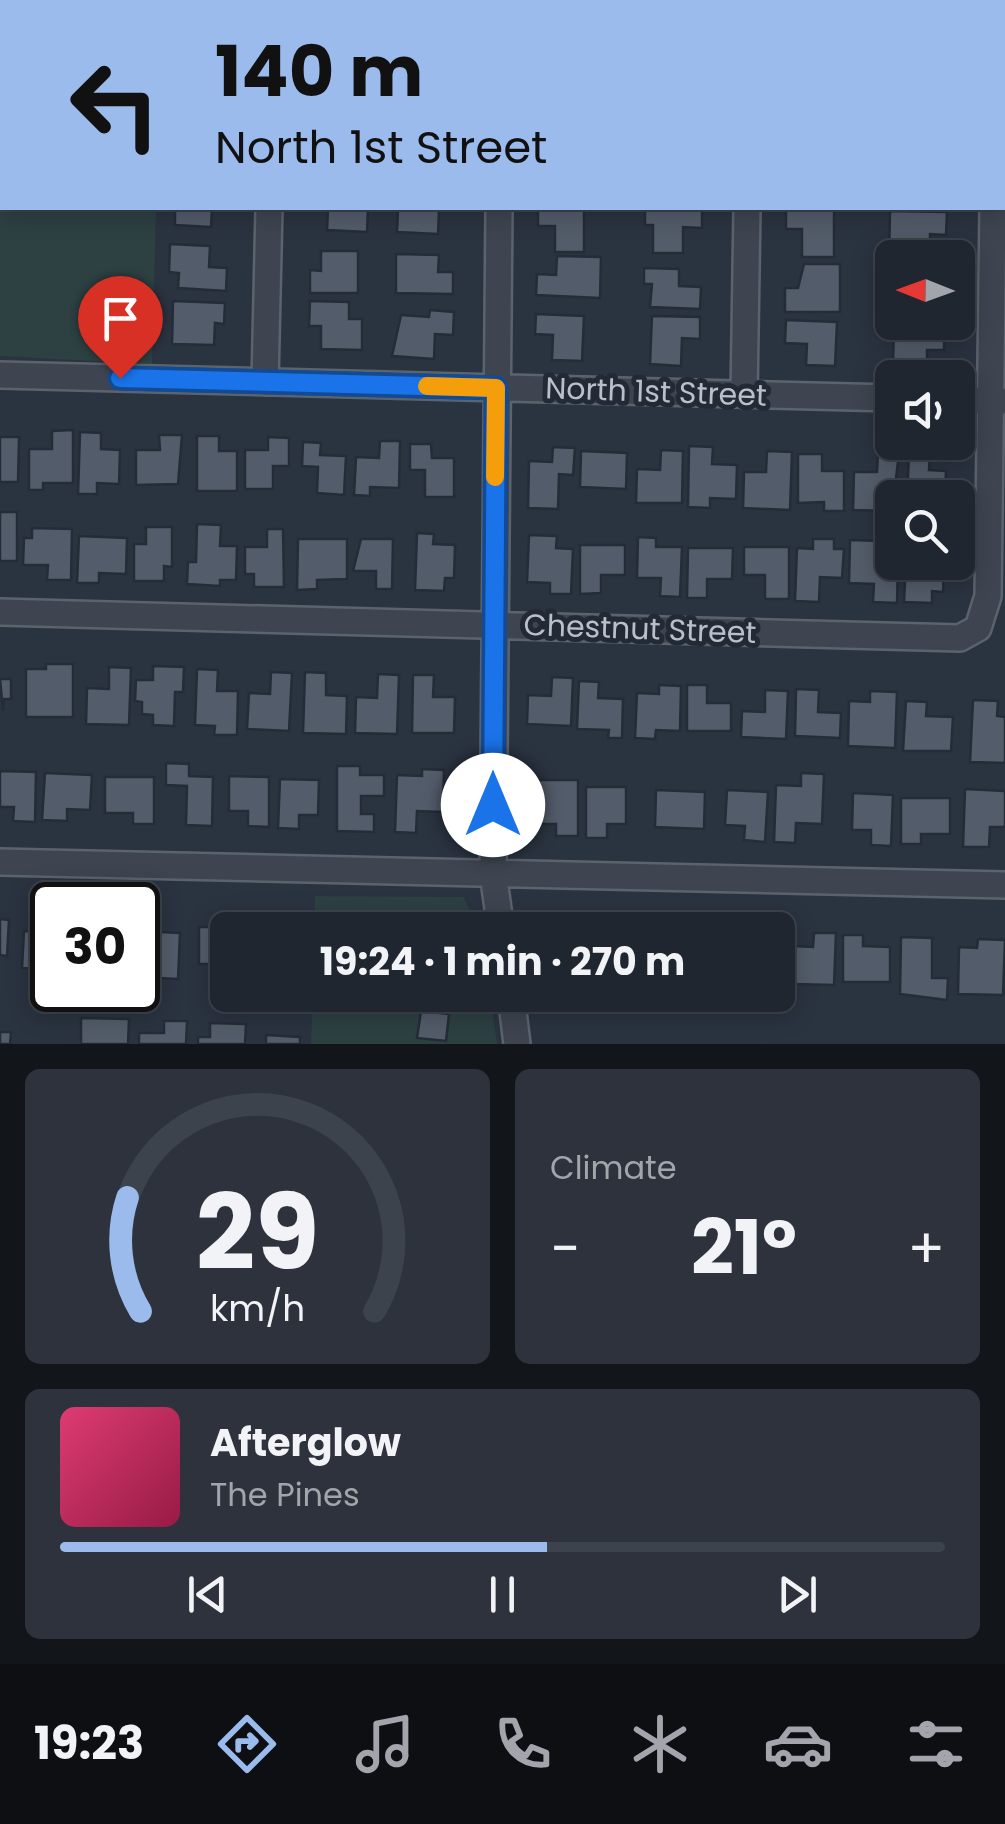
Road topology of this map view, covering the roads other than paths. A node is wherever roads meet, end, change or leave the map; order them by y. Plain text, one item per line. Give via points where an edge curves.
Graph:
1 (269, 210) edge
2 (499, 210) edge
3 (747, 210) edge
4 (993, 210) edge
5 (0, 375) edge
6 (265, 382) junction
7 (496, 388) junction
8 (744, 394) junction
9 (875, 398) edge
10 (997, 401) edge
11 (0, 612) edge
12 (494, 624) junction
13 (0, 862) edge
14 (493, 873) junction
15 (1005, 886) edge
16 (498, 912) edge
17 (513, 1012) edge
18 (516, 1044) edge

1 - 6 street
2 - 7 street
3 - 8 street
4 - 10 street
5 - 6 street, North 1st Street
6 - 7 street, North 1st Street
7 - 8 street, North 1st Street
7 - 12 street
8 - 9 street, North 1st Street
10 - 12 street, Chestnut Street via 988,596 978,628 960,638
11 - 12 street, Chestnut Street
12 - 14 street
13 - 14 street
14 - 15 street
14 - 16 street
17 - 18 street

